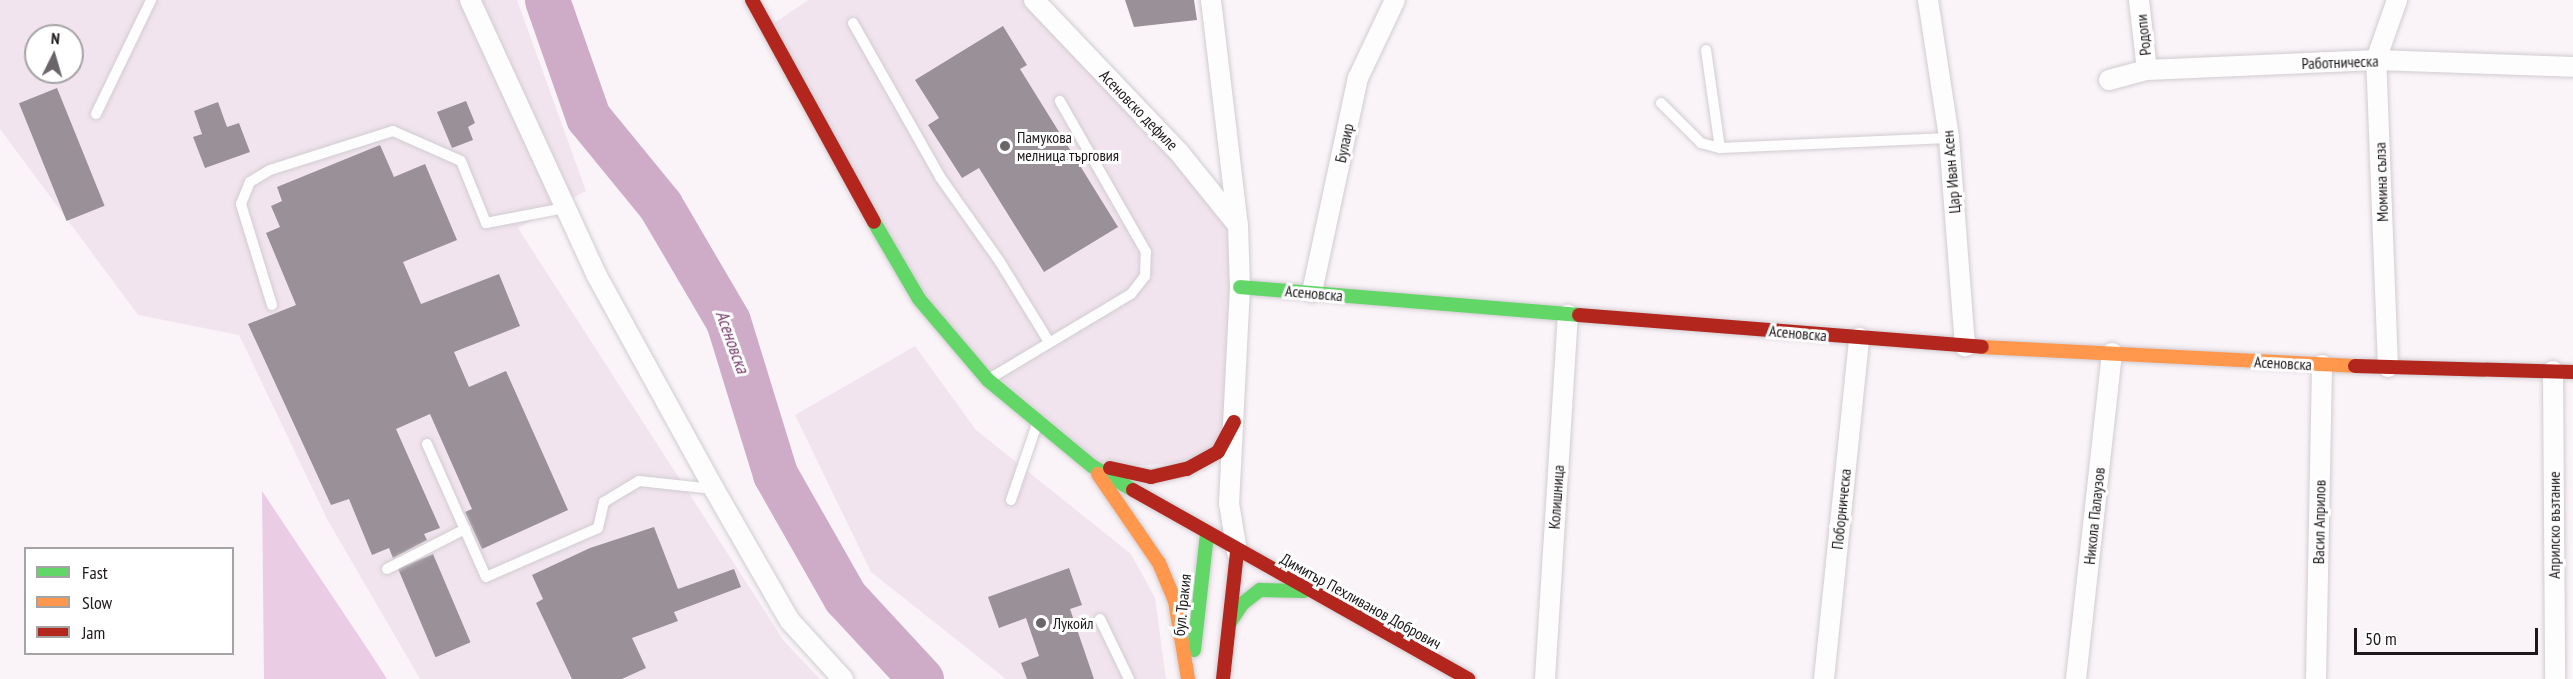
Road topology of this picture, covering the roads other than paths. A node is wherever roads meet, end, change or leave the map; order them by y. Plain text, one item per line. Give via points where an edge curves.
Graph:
1 (151, 0) edge
2 (470, 0) edge
3 (752, 0) edge
4 (1034, 0) edge
5 (1211, 0) edge
6 (1395, 0) edge
7 (1928, 0) edge
8 (2139, 0) edge
9 (2397, 0) edge
10 (853, 23) dead end
11 (1706, 50) dead end
12 (2376, 60) junction
13 (2573, 67) edge
14 (2146, 70) junction
15 (2109, 80) dead end
16 (1060, 101) dead end
17 (1660, 103) dead end
18 (96, 114) dead end
19 (1949, 138) junction
20 (1720, 148) junction
21 (565, 208) junction
22 (1238, 225) junction
23 (1240, 287) junction
24 (1312, 292) junction
25 (272, 305) dead end
26 (1568, 315) junction
27 (1859, 338) junction
28 (1049, 342) junction
29 (1965, 346) junction
30 (2112, 353) junction
31 (2322, 365) junction
32 (2388, 367) junction
33 (2563, 372) edge
34 (988, 380) junction
35 (1234, 422) junction
36 (1037, 424) junction
37 (427, 444) dead end
38 (1074, 454) junction
39 (1092, 466) junction
40 (714, 489) junction
41 (1011, 500) dead end
42 (1228, 503) junction
43 (465, 530) junction
44 (1207, 535) junction
45 (1237, 552) junction
46 (387, 569) dead end
47 (1311, 592) junction
48 (1100, 619) dead end
49 (1229, 624) junction
50 (843, 679) edge
51 (1130, 679) edge
52 (1189, 679) edge
53 (1223, 679) edge
54 (1468, 679) edge
55 (1545, 679) edge
56 (1824, 679) edge
57 (2076, 679) edge
58 (2316, 679) edge
59 (2555, 679) edge

1 - 18 lane
2 - 21 street
3 - 34 main road via 895,260 945,333
4 - 22 street, Асеновско дефиле via 1178,150
5 - 22 street
6 - 24 street, Булаир via 1358,78
7 - 19 street, Цар Иван Асен
8 - 14 street, Родопи
9 - 12 street, Момина сълза
10 - 28 lane via 940,177 1000,262
11 - 20 lane
12 - 13 street, Работническа
12 - 14 street, Работническа
12 - 32 street, Момина сълза
14 - 15 street, Работническа
16 - 28 lane via 1140,242 1148,264 1140,286 1131,294
17 - 20 lane via 1701,144
19 - 20 lane
19 - 29 street, Цар Иван Асен
21 - 25 lane via 486,223 461,161 393,131 270,170 250,182 241,204
21 - 40 street via 597,276
22 - 23 street
23 - 24 main road, Асеновска
23 - 35 street
24 - 26 main road, Асеновска
26 - 27 main road, Асеновска
26 - 55 street, Колишница
27 - 29 main road, Асеновска
27 - 56 street, Поборническа
28 - 34 lane
29 - 30 main road, Асеновска
30 - 31 main road, Асеновска
30 - 57 street, Никола Палаузов
31 - 32 main road, Асеновска
31 - 58 street, Васил Априлов
32 - 33 main road, Асеновска
33 - 59 street, Априлско възтание
34 - 36 main road
35 - 38 main road via 1218,452 1205,462 1168,474 1129,473
35 - 42 street
36 - 38 main road
36 - 41 lane
37 - 43 lane
38 - 39 main road, Димитър Пехливанов Добрович
39 - 44 main road, Димитър Пехливанов Добрович
39 - 52 main road via 1159,562 1175,602
40 - 43 lane via 639,481 604,502 598,528 486,578
40 - 50 street via 790,621
42 - 44 street
42 - 45 street
43 - 46 lane
44 - 45 main road, Димитър Пехливанов Добрович
44 - 52 main road, бул. Тракия
45 - 47 main road, Димитър Пехливанов Добрович
45 - 49 main road
47 - 49 main road via 1260,590 1242,604
47 - 54 main road, Димитър Пехливанов Добрович
48 - 51 lane
49 - 53 main road

